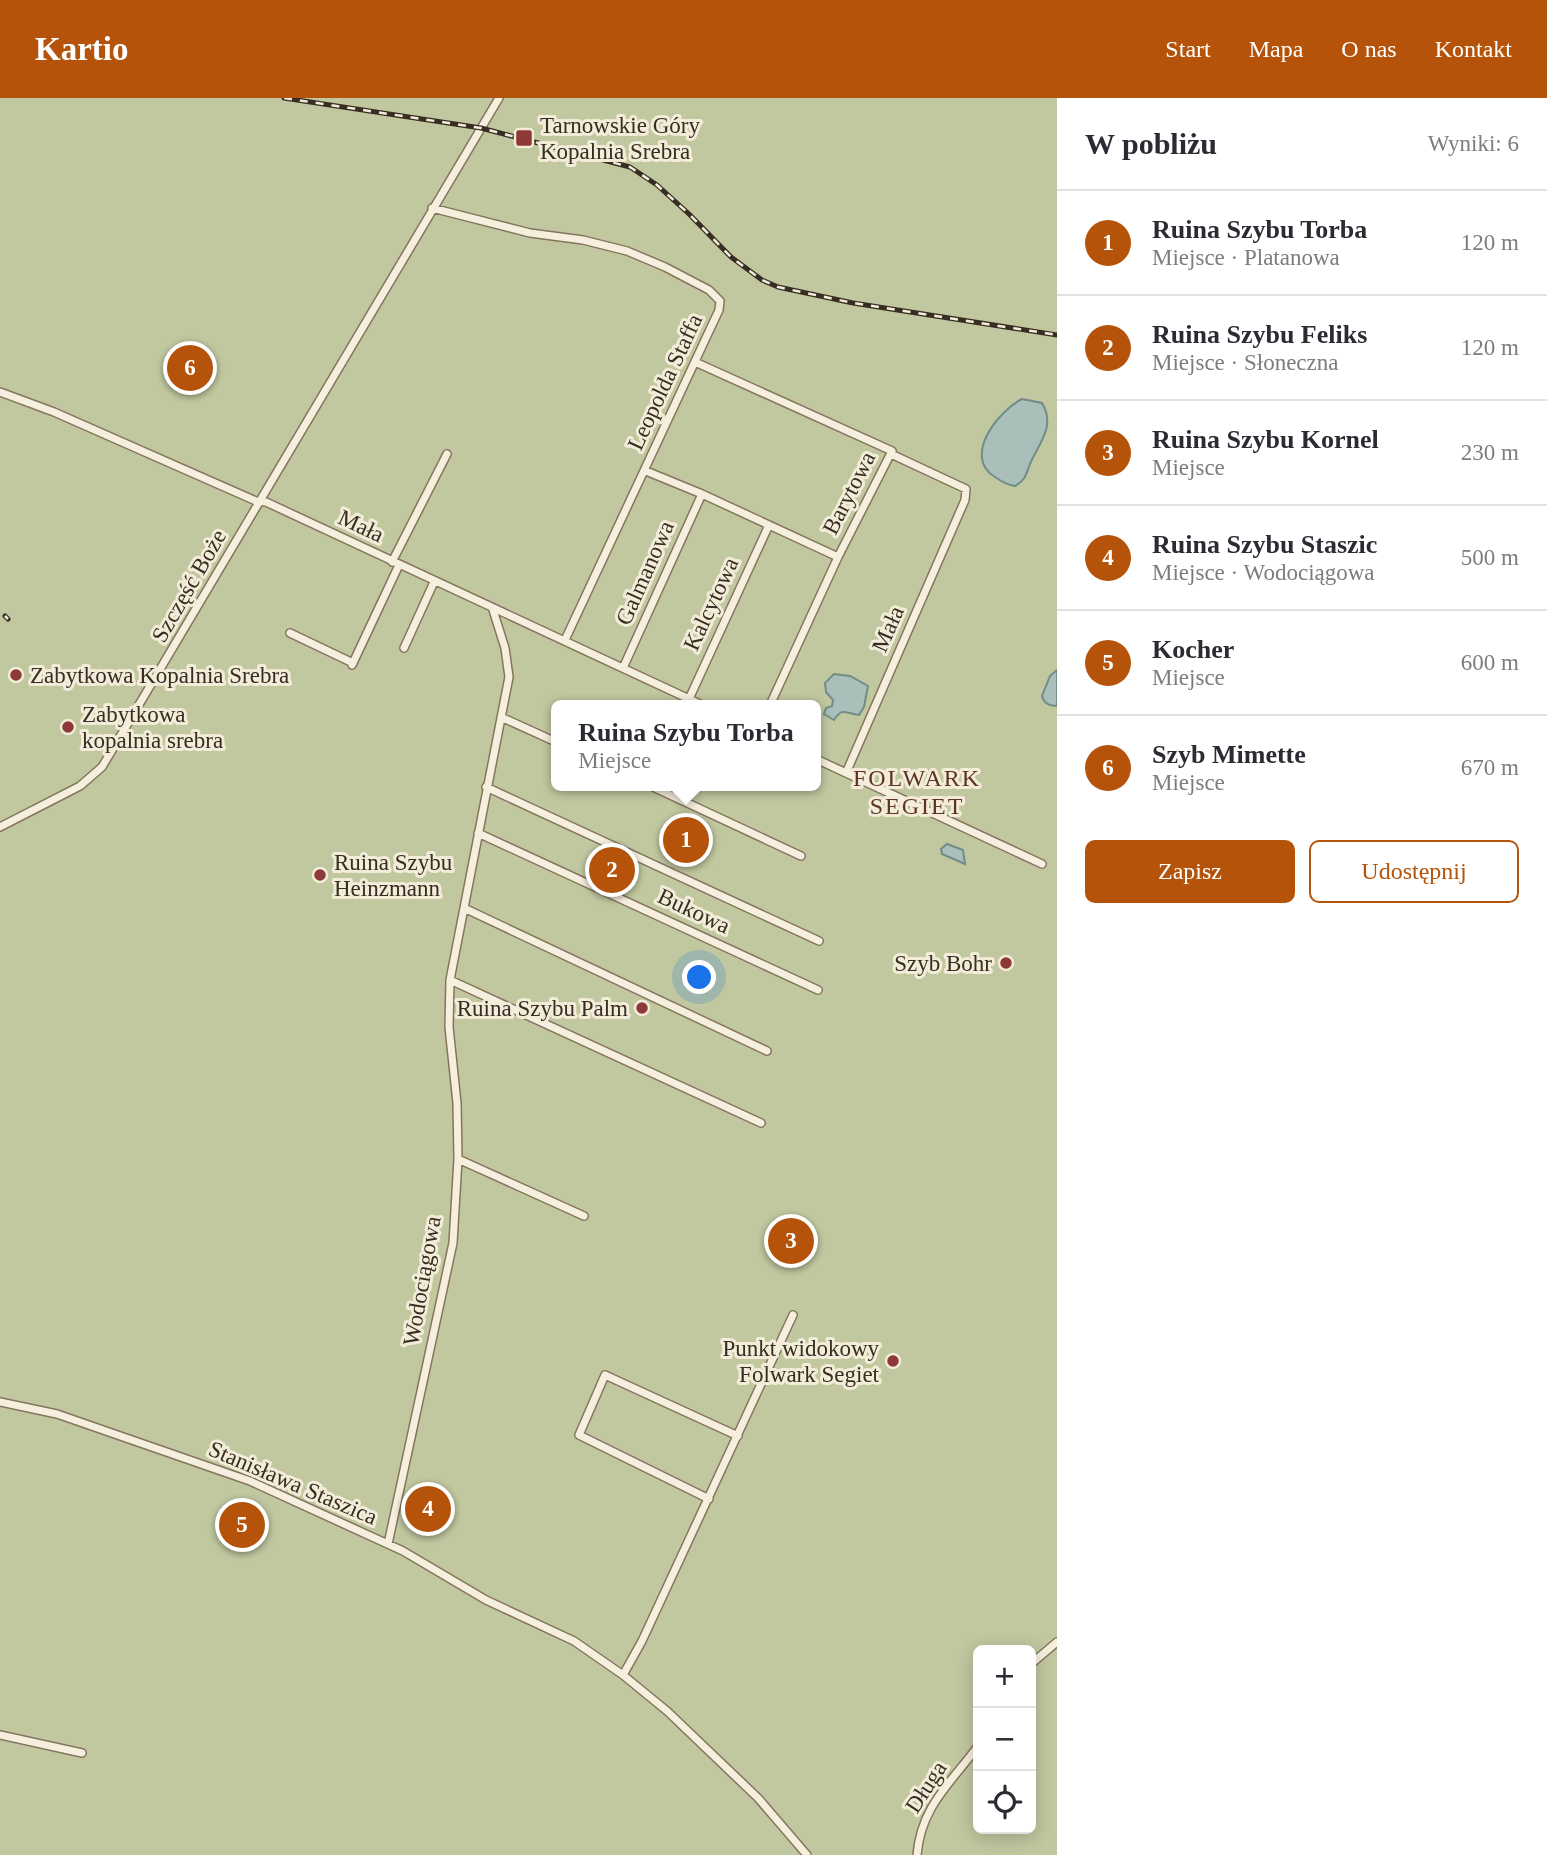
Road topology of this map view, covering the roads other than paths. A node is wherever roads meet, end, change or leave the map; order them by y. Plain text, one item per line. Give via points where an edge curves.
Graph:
1 (499, 98) edge
2 (432, 208) junction
3 (695, 362) junction
4 (0, 392) edge
5 (447, 454) dead end
6 (891, 454) junction
7 (646, 471) junction
8 (702, 494) junction
9 (260, 502) junction
10 (769, 525) junction
11 (838, 557) junction
12 (396, 564) junction
13 (434, 582) junction
14 (493, 610) junction
15 (290, 633) dead end
16 (565, 640) junction
17 (404, 648) dead end
18 (623, 668) junction
19 (688, 699) joint
20 (771, 700) edge
21 (501, 717) junction
22 (551, 740) edge
23 (821, 761) edge
24 (846, 773) junction
25 (486, 787) junction
26 (662, 791) edge
27 (0, 827) edge
28 (478, 833) junction
29 (801, 856) dead end
30 (1042, 864) dead end
31 (464, 908) junction
32 (819, 940) dead end
33 (450, 980) junction
34 (818, 990) dead end
35 (767, 1051) dead end
36 (761, 1124) dead end
37 (458, 1160) junction
38 (584, 1216) dead end
39 (793, 1315) dead end
40 (0, 1402) edge
41 (738, 1436) junction
42 (709, 1499) junction
43 (388, 1544) junction
44 (1057, 1642) edge
45 (1036, 1660) edge
46 (623, 1675) junction
47 (0, 1735) edge
48 (82, 1753) dead end
49 (973, 1753) edge
50 (807, 1855) edge
51 (917, 1855) edge

1 - 2 street
2 - 3 street, Leopolda Staffa via 627,251 709,290 720,306
2 - 9 street
3 - 6 street, Barytowa
3 - 7 street, Leopolda Staffa
4 - 9 street, Mała
5 - 12 street
6 - 11 street, Barytowa
6 - 24 street, Mała via 966,489 965,500
7 - 8 street, Barytowa
7 - 16 street, Leopolda Staffa
8 - 10 street, Barytowa
8 - 18 street, Galmanowa
9 - 12 street, Mała
9 - 27 street, Szczęść Boże via 103,767 80,786
10 - 11 street, Barytowa
10 - 19 street, Kalcytowa
11 - 20 street
12 - 13 street, Mała
12 - 15 street via 353,664
13 - 14 street, Mała
13 - 17 street
14 - 16 street, Mała
14 - 21 street, Wodociągowa via 508,661
16 - 18 street, Mała
18 - 19 street, Mała
21 - 22 street
21 - 25 street, Wodociągowa
23 - 24 street
24 - 30 street
25 - 28 street, Wodociągowa
25 - 32 street
26 - 29 street
28 - 31 street, Wodociągowa
28 - 34 street, Bukowa
31 - 33 street, Wodociągowa
31 - 35 street
33 - 36 street
33 - 37 street, Wodociągowa
37 - 38 street
37 - 43 street, Wodociągowa via 453,1244
39 - 41 street
40 - 43 street, Stanisława Staszica via 57,1414 250,1481
41 - 42 street
41 - 42 street via 606,1375 579,1436
42 - 46 street
43 - 46 street, Stanisława Staszica via 486,1600 574,1641
44 - 45 street
46 - 50 street, Stanisława Staszica via 740,1781
47 - 48 street
49 - 51 street, Długa via 927,1813

